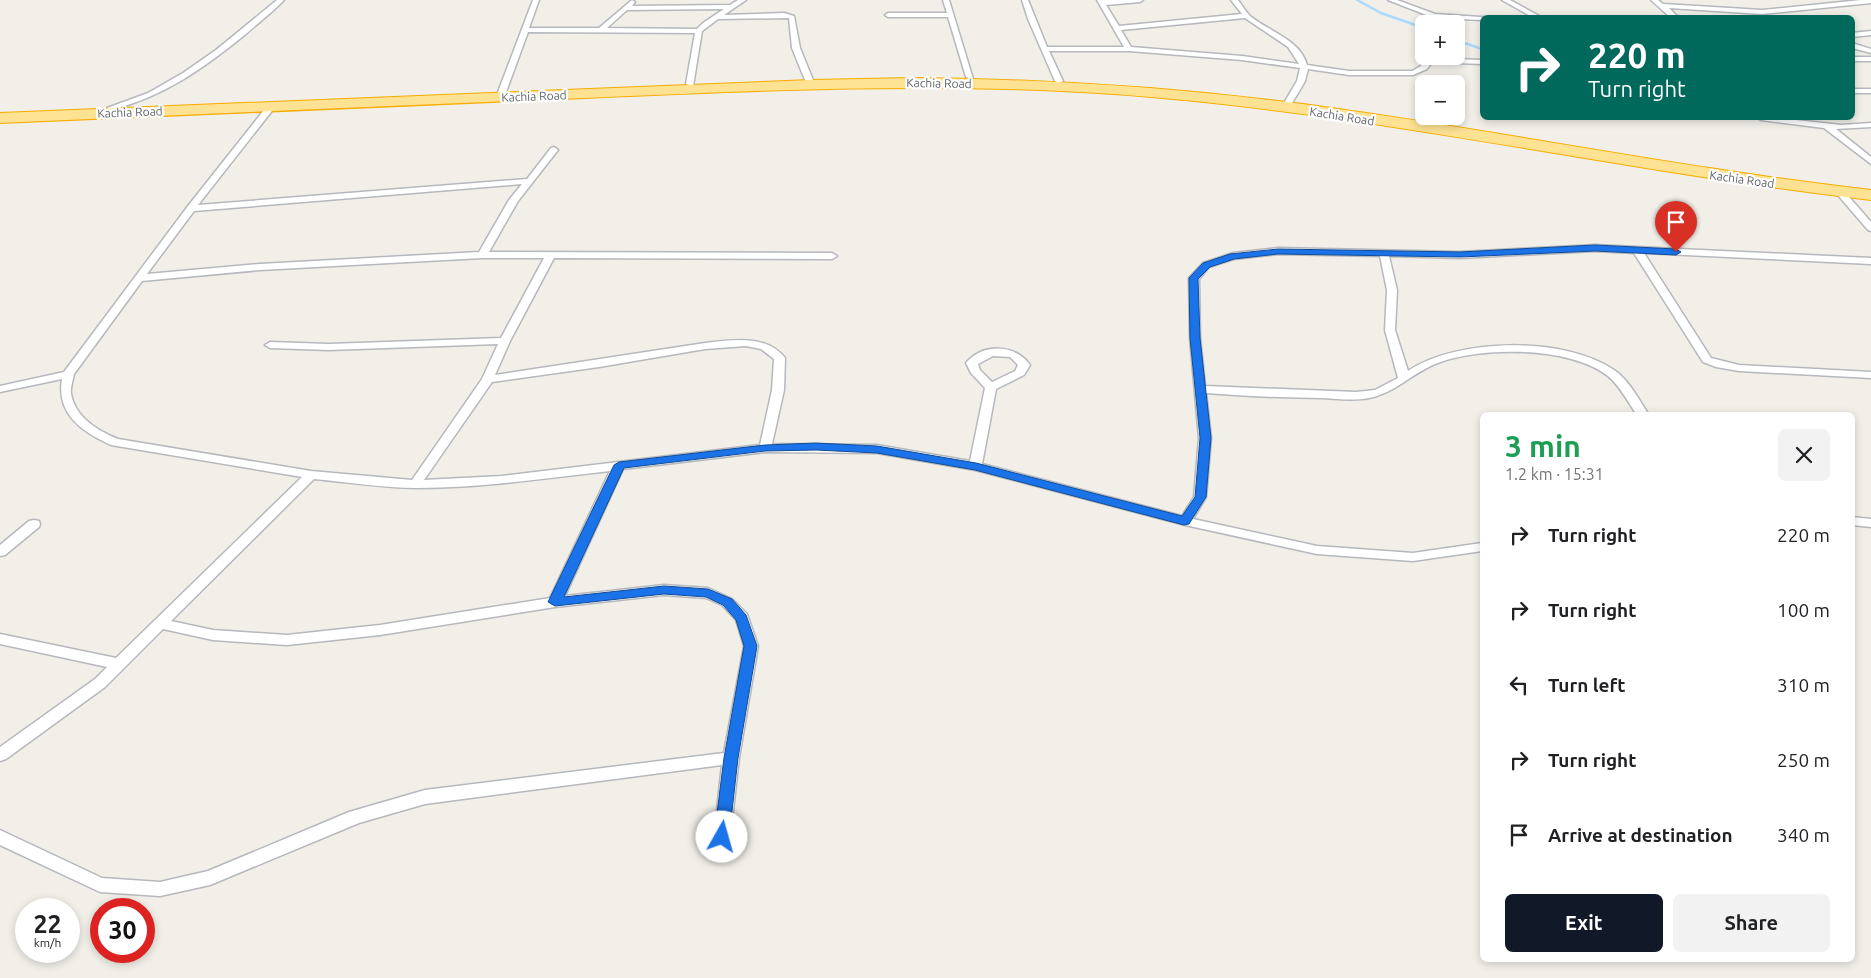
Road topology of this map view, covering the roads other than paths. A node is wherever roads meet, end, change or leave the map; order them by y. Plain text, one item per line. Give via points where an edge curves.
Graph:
1 (281, 0) edge
2 (536, 0) edge
3 (634, 0) edge
4 (744, 0) edge
5 (946, 0) edge
6 (1025, 0) edge
7 (1140, 0) edge
8 (1234, 0) edge
9 (1505, 0) edge
10 (1654, 0) edge
11 (1801, 0) edge
12 (1101, 1) edge
13 (1396, 1) edge
14 (1871, 2) edge
15 (1660, 6) junction
16 (733, 7) junction
17 (1806, 7) junction
18 (627, 8) junction
19 (888, 15) dead end
20 (950, 15) junction
21 (1534, 15) edge
22 (1672, 15) edge
23 (1247, 16) junction
24 (717, 17) junction
25 (1480, 18) edge
26 (1117, 28) junction
27 (525, 30) junction
28 (601, 30) junction
29 (699, 31) junction
30 (1871, 33) edge
31 (1855, 35) edge
32 (1855, 46) edge
33 (1045, 49) junction
34 (1129, 49) junction
35 (1871, 51) edge
36 (1855, 58) edge
37 (1871, 59) edge
38 (1480, 62) edge
39 (1304, 68) junction
40 (970, 77) junction
41 (809, 80) junction
42 (1059, 81) junction
43 (690, 84) junction
44 (1855, 90) edge
45 (1871, 91) edge
46 (502, 92) junction
47 (1288, 103) junction
48 (271, 107) junction
49 (111, 108) junction
50 (0, 112) edge
51 (0, 118) edge
52 (1782, 120) edge
53 (1819, 120) edge
54 (1825, 124) junction
55 (1871, 125) edge
56 (554, 150) dead end
57 (1871, 160) edge
58 (530, 181) junction
59 (1871, 189) edge
60 (1840, 192) junction
61 (1871, 194) edge
62 (191, 208) junction
63 (1871, 228) edge
64 (1637, 250) junction
65 (1384, 254) junction
66 (482, 255) junction
67 (550, 256) junction
68 (832, 256) dead end
69 (1871, 261) edge
70 (140, 278) junction
71 (505, 340) junction
72 (270, 345) dead end
73 (68, 374) junction
74 (1871, 375) edge
75 (1404, 378) junction
76 (488, 379) junction
77 (991, 387) dead end
78 (0, 389) edge
79 (1200, 389) junction
80 (1641, 412) edge
81 (765, 448) junction
82 (619, 465) junction
83 (976, 466) junction
84 (311, 475) junction
85 (415, 484) junction
86 (1184, 521) junction
87 (1855, 521) edge
88 (1871, 523) edge
89 (34, 524) dead end
90 (1480, 546) edge
91 (0, 552) edge
92 (555, 602) junction
93 (161, 624) junction
94 (0, 639) edge
95 (120, 664) junction
96 (0, 755) edge
97 (731, 758) junction
98 (0, 837) edge
99 (722, 837) dead end

1 - 49 street via 224,49 150,95
2 - 27 street
3 - 18 street
4 - 16 street
5 - 20 street
6 - 33 street
7 - 12 street
8 - 23 street
9 - 21 street
10 - 15 street
11 - 17 street via 1798,1
12 - 26 street
13 - 25 street via 1434,16
14 - 17 street
15 - 17 street via 1750,12
15 - 22 street
16 - 18 street
16 - 24 street
18 - 28 street
19 - 20 street
20 - 40 street
23 - 26 street
23 - 39 street via 1295,49
24 - 29 street
24 - 41 street via 792,17 796,48
26 - 34 street
27 - 28 street
27 - 46 street
28 - 29 street
29 - 43 street
30 - 31 street
32 - 35 street
33 - 34 street
33 - 42 street
34 - 39 street via 1242,58
36 - 37 street
38 - 39 street via 1432,60 1413,73
39 - 47 street
40 - 41 highway, Kachia Road
40 - 42 highway, Kachia Road
41 - 43 highway, Kachia Road
42 - 47 highway, Kachia Road via 1172,89
43 - 46 highway, Kachia Road
44 - 45 street
46 - 49 highway, Kachia Road
47 - 59 highway, Kachia Road via 1681,165
48 - 51 highway, Kachia Road
48 - 60 highway, Kachia Road via 858,83 1075,87 1273,106 1715,176
48 - 62 street
49 - 50 highway, Kachia Road
52 - 54 street
53 - 54 street
54 - 55 street via 1841,127
54 - 57 street
56 - 58 street
58 - 62 street
58 - 66 street via 514,200
60 - 61 highway, Kachia Road
60 - 63 street
62 - 70 street
64 - 65 street via 1595,248 1516,253
64 - 69 street
64 - 74 street via 1707,360 1739,368
65 - 75 street via 1392,290 1390,330
65 - 79 street via 1278,251 1233,256 1206,265 1194,278
66 - 67 street
66 - 70 street via 260,267
67 - 68 street
67 - 71 street
70 - 73 street
71 - 72 street via 329,347
71 - 76 street
73 - 78 street
73 - 84 street via 65,392 69,408 94,433 115,442
75 - 79 street via 1389,390 1366,396
75 - 80 street via 1438,359 1474,351 1563,354 1594,361 1612,374
76 - 81 street via 713,346 758,344 770,348 780,358 778,390
76 - 85 street
77 - 83 street
79 - 86 street via 1205,438 1200,497
81 - 82 street
81 - 83 street via 877,449
82 - 85 street via 502,480
82 - 92 street
83 - 86 street
84 - 85 street
84 - 93 street
86 - 90 street via 1316,550 1413,556
87 - 88 street
89 - 91 street
92 - 93 street via 380,630 287,640 213,635
92 - 97 street via 664,590 708,593 727,602 742,618 751,646
93 - 95 street
94 - 95 street
95 - 96 street via 74,703
97 - 98 street via 425,796 354,817 210,878 160,889 100,885
97 - 99 street

